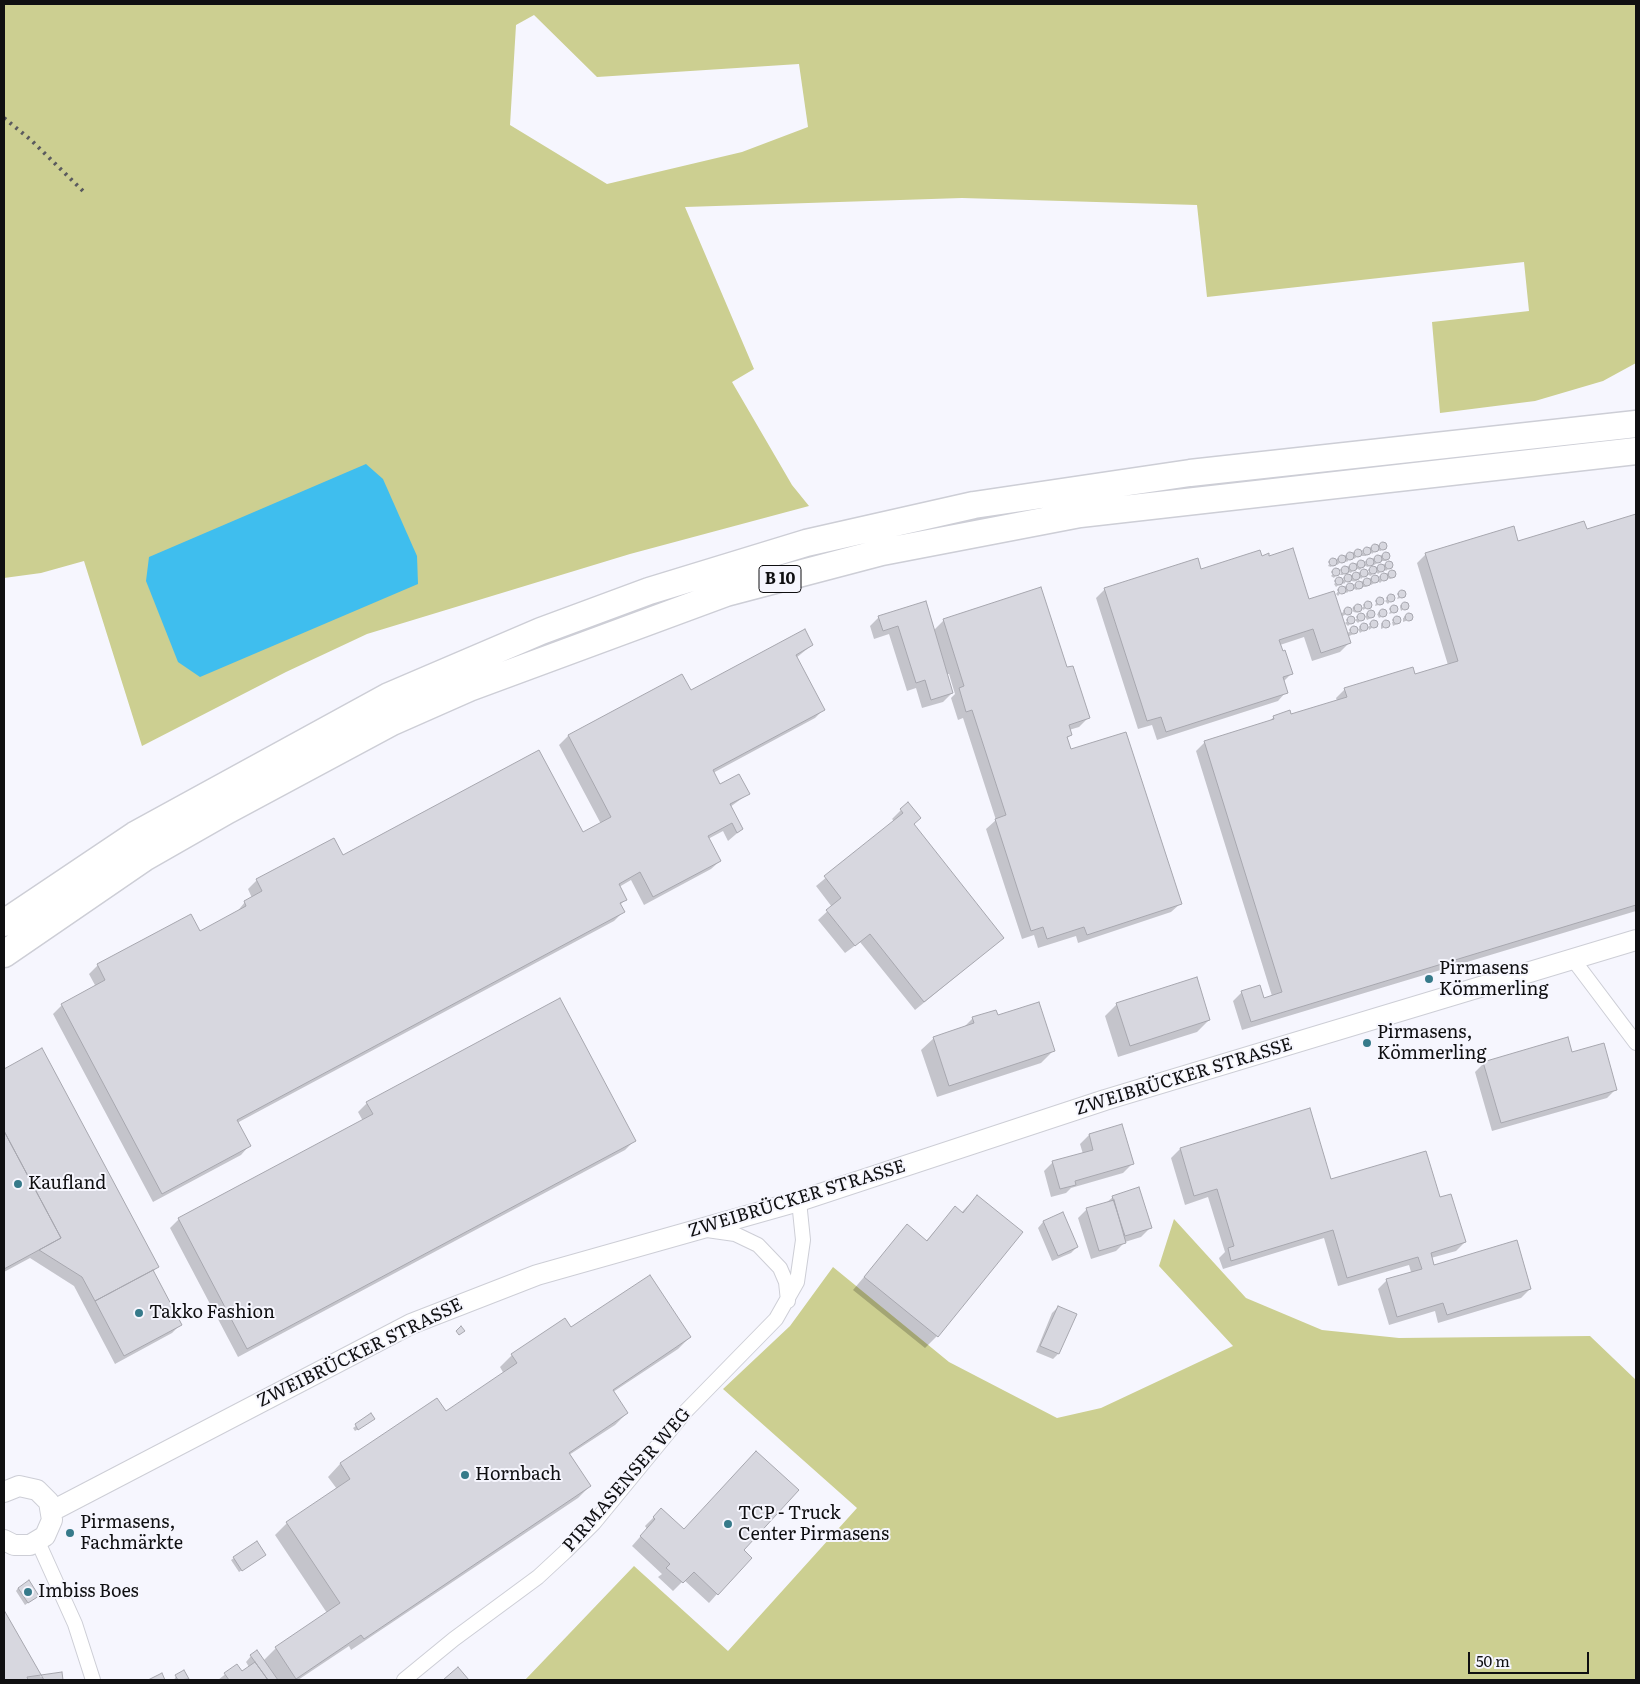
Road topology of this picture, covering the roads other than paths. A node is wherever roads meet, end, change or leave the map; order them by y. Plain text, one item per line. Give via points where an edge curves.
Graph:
1 (1636, 424) edge
2 (1636, 451) edge
3 (4, 923) edge
4 (1636, 940) edge
5 (4, 954) edge
6 (1572, 958) junction
7 (1636, 1044) edge
8 (799, 1201) junction
9 (702, 1229) junction
10 (788, 1301) junction
11 (4, 1492) edge
12 (52, 1511) junction
13 (4, 1540) edge
14 (38, 1542) junction
15 (93, 1680) edge
16 (404, 1680) edge

1 - 3 highway, B 10 via 1190,473 974,505 806,544 704,574 541,631 389,696 135,834
2 - 5 highway, B 10 via 1080,514 882,552 726,593 469,688 392,722 144,858
4 - 6 street, ZWEIBRÜCKER STRASSE
6 - 7 street
6 - 8 street, ZWEIBRÜCKER STRASSE via 1105,1100
8 - 9 street, ZWEIBRÜCKER STRASSE
8 - 10 street, PIRMASENSER WEG via 802,1258 798,1282
9 - 10 street via 735,1234 758,1245 780,1268 786,1282
9 - 12 street, ZWEIBRÜCKER STRASSE via 537,1275 411,1324
10 - 16 street, PIRMASENSER WEG via 776,1320 686,1411 594,1524 538,1577
11 - 12 street via 20,1486 37,1490 44,1495
12 - 14 street via 50,1529
13 - 14 street via 22,1546
14 - 15 street via 83,1644

